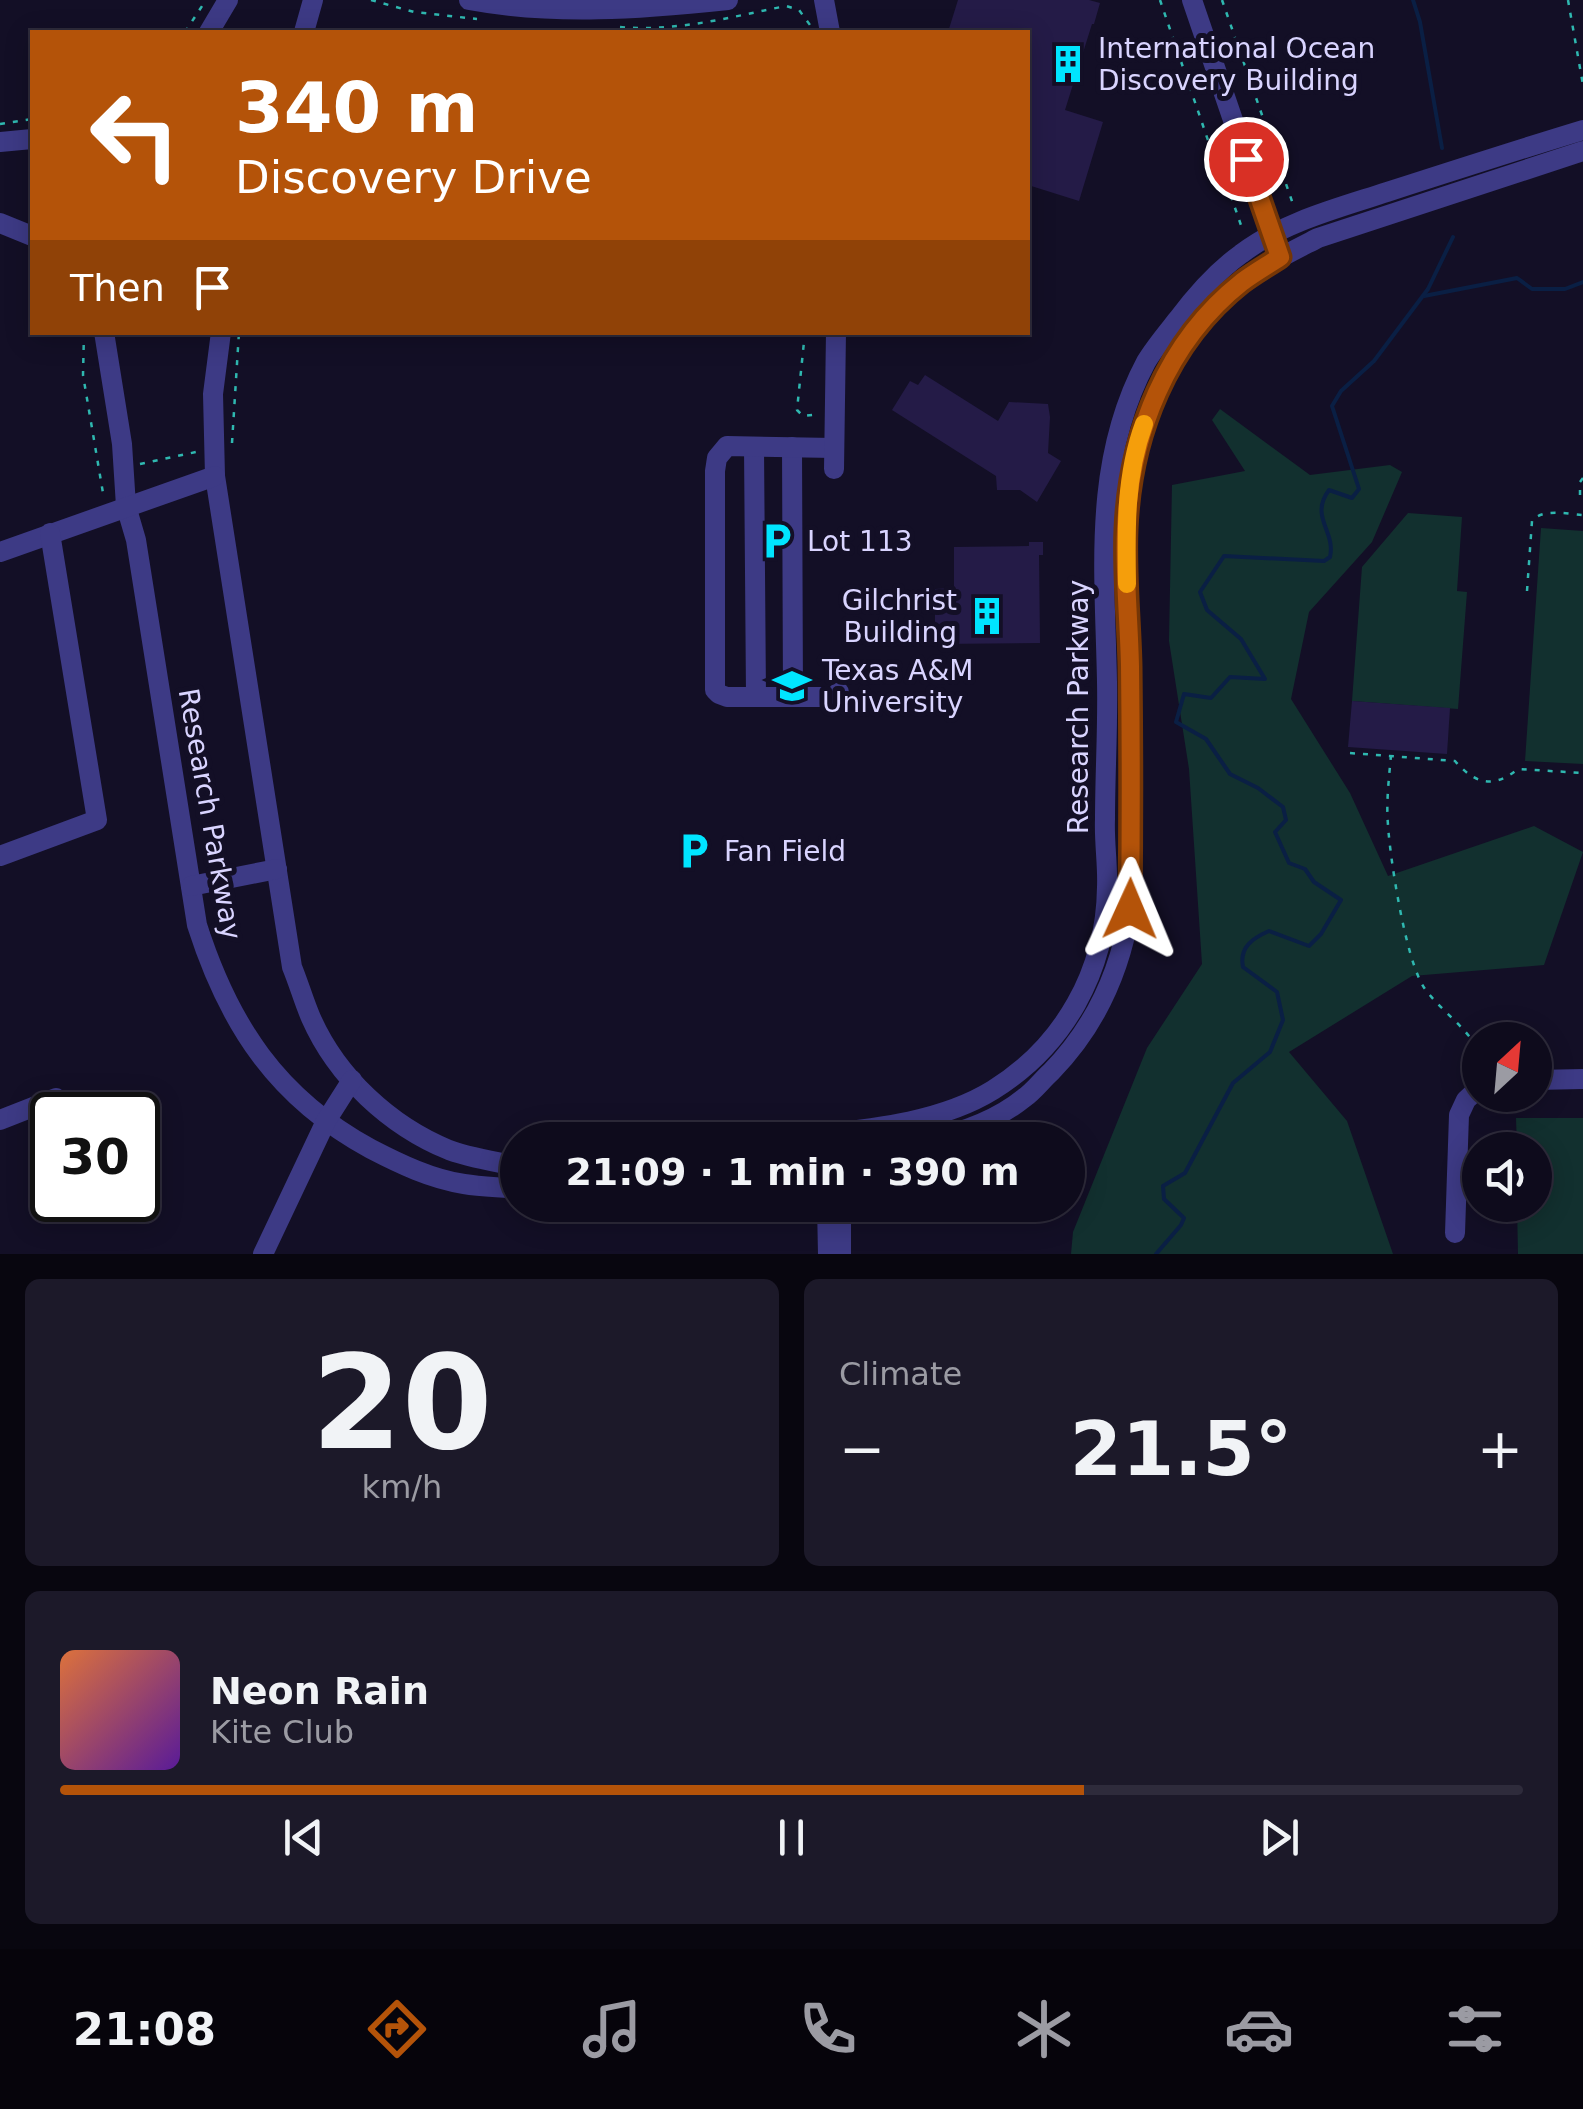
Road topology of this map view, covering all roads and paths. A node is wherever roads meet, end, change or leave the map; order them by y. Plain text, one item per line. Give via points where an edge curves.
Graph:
1 (206, 0) edge
2 (228, 0) edge
3 (313, 0) edge
4 (469, 0) edge
5 (728, 0) edge
6 (824, 0) edge
7 (1160, 0) edge
8 (1192, 0) edge
9 (1222, 0) edge
10 (1568, 0) edge
11 (187, 30) edge
12 (210, 30) edge
13 (305, 30) edge
14 (830, 30) edge
15 (1583, 85) edge
16 (30, 120) edge
17 (0, 124) edge
18 (1583, 130) edge
19 (30, 138) edge
20 (0, 142) edge
21 (1583, 151) edge
22 (1295, 210) dead end
23 (0, 223) edge
24 (1271, 234) junction
25 (30, 235) edge
26 (1245, 237) dead end
27 (1280, 257) junction
28 (84, 335) edge
29 (105, 335) edge
30 (221, 335) edge
31 (239, 335) edge
32 (805, 335) edge
33 (836, 335) edge
34 (835, 410) junction
35 (1129, 436) junction
36 (754, 447) junction
37 (792, 447) junction
38 (214, 450) junction
39 (124, 468) junction
40 (99, 473) junction
41 (215, 476) junction
42 (1583, 478) edge
43 (1583, 502) edge
44 (117, 509) junction
45 (1583, 514) edge
46 (50, 534) junction
47 (0, 552) edge
48 (1527, 590) dead end
49 (1106, 662) junction
50 (1130, 663) junction
51 (839, 692) dead end
52 (756, 697) junction
53 (792, 697) junction
54 (1350, 752) dead end
55 (1391, 755) junction
56 (1583, 773) edge
57 (0, 856) edge
58 (276, 869) junction
59 (191, 886) junction
60 (1462, 1026) edge
61 (1583, 1079) edge
62 (352, 1080) junction
63 (1552, 1080) edge
64 (30, 1108) edge
65 (1462, 1109) edge
66 (0, 1120) edge
67 (326, 1122) junction
68 (910, 1122) edge
69 (982, 1122) edge
70 (500, 1162) edge
71 (500, 1187) edge
72 (828, 1222) edge
73 (841, 1222) edge
74 (1455, 1233) dead end
75 (263, 1254) edge
76 (828, 1254) edge
77 (841, 1254) edge

1 - 11 path
2 - 12 street
3 - 13 street
4 - 5 street via 639,10
6 - 14 street
7 - 26 path
8 - 24 street
9 - 22 path
10 - 15 path
16 - 17 path
18 - 24 street, Research Parkway
19 - 20 street
21 - 27 street, Research Parkway via 1318,238
23 - 25 street
24 - 27 street
24 - 35 street, Research Parkway via 1200,290 1148,360 1127,404
27 - 35 street, Research Parkway via 1241,283 1181,346
28 - 40 path via 82,375
29 - 39 street, Research Parkway
30 - 38 street, Research Parkway
31 - 38 path via 232,448
32 - 34 path via 797,410 803,416
33 - 34 street
34 - 37 street via 834,458
35 - 49 street, Research Parkway via 1107,484
35 - 50 street, Research Parkway
36 - 37 street
36 - 52 street
36 - 52 street via 727,446 717,458 715,690
37 - 53 street
38 - 39 path
38 - 41 street, Research Parkway
39 - 40 path
39 - 44 street, Research Parkway
40 - 44 path
41 - 44 street
41 - 58 street, Research Parkway
42 - 43 path
44 - 46 street
44 - 59 street, Research Parkway via 136,540
45 - 48 path via 1542,514 1532,521
46 - 47 street
46 - 57 street via 97,820
49 - 50 street
49 - 68 street, Research Parkway via 1108,886 1104,926 1078,1005 1057,1034 993,1090
50 - 69 street, Research Parkway via 1130,909 1112,978 1066,1056 1024,1099
51 - 53 street
52 - 53 street
54 - 55 path
55 - 56 path via 1454,760 1485,782 1505,779 1518,768
55 - 60 path via 1388,825 1408,945 1424,988
58 - 59 street
58 - 62 street, Research Parkway via 292,967 312,1020
59 - 67 street, Research Parkway via 209,962 252,1046
61 - 63 street
62 - 67 street
62 - 70 street, Research Parkway via 421,1136
64 - 66 street
65 - 74 street
67 - 71 street, Research Parkway via 405,1167
67 - 75 street
72 - 76 street
73 - 77 street

